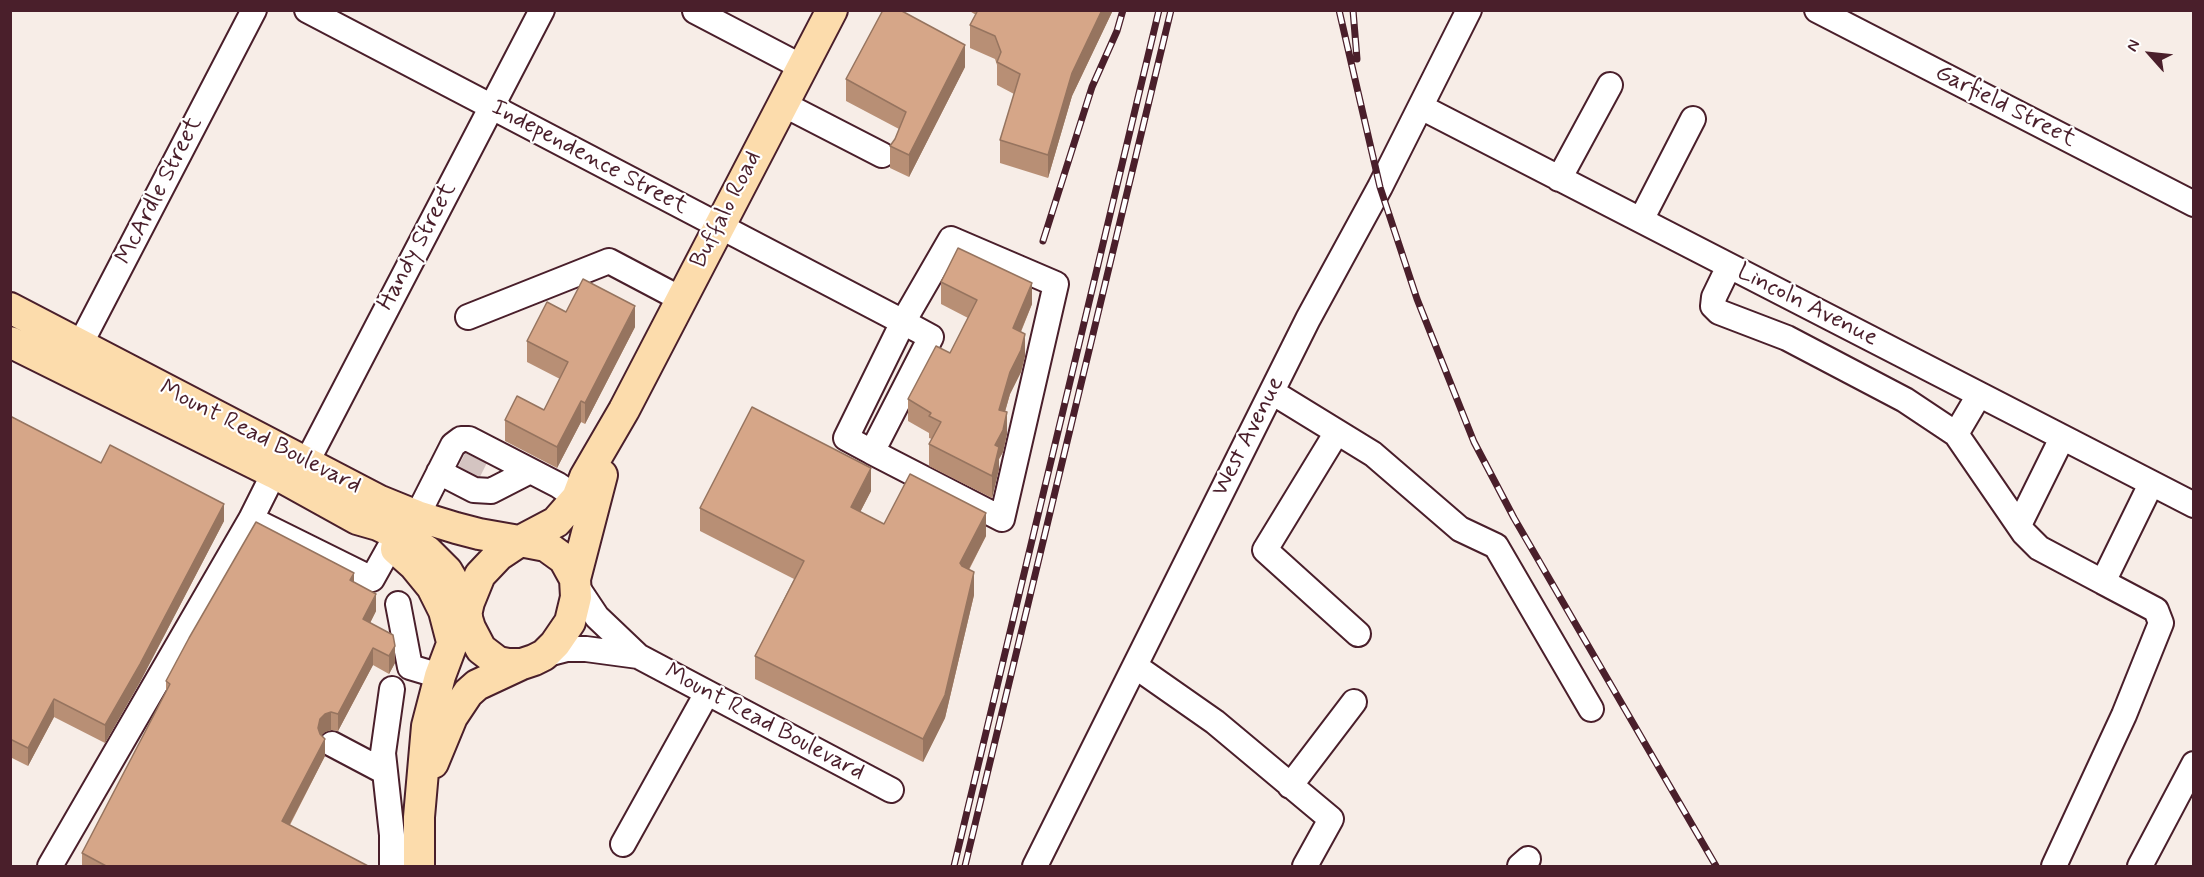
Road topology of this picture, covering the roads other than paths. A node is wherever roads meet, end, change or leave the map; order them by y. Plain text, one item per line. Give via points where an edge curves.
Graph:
1 (254, 10) edge
2 (307, 10) edge
3 (542, 10) edge
4 (832, 10) edge
5 (1469, 10) edge
6 (1817, 10) edge
7 (694, 11) edge
8 (802, 67) junction
9 (1610, 85) dead end
10 (783, 104) junction
11 (491, 107) junction
12 (1421, 107) junction
13 (1693, 120) dead end
14 (882, 155) dead end
15 (1559, 178) junction
16 (2193, 204) edge
17 (1641, 220) junction
18 (719, 226) junction
19 (1729, 266) junction
20 (681, 299) junction
21 (10, 308) edge
22 (468, 317) dead end
23 (903, 322) junction
24 (10, 342) edge
25 (80, 345) junction
26 (67, 371) junction
27 (1272, 392) junction
28 (1979, 395) junction
29 (624, 410) junction
30 (1338, 432) junction
31 (1956, 434) junction
32 (2062, 438) junction
33 (472, 466) junction
34 (530, 471) junction
35 (439, 472) junction
36 (292, 473) junction
37 (2151, 484) junction
38 (577, 498) junction
39 (2193, 506) edge
40 (417, 516) junction
41 (251, 519) junction
42 (357, 519) junction
43 (2019, 525) junction
44 (520, 541) junction
45 (391, 545) junction
46 (575, 581) junction
47 (2103, 582) junction
48 (398, 604) dead end
49 (466, 615) junction
50 (1358, 634) dead end
51 (452, 644) junction
52 (638, 656) junction
53 (533, 659) junction
54 (1135, 666) junction
55 (440, 676) junction
56 (392, 689) dead end
57 (707, 693) junction
58 (1354, 702) dead end
59 (1591, 710) dead end
60 (332, 744) dead end
61 (2193, 764) edge
62 (385, 772) junction
63 (423, 785) junction
64 (1290, 786) junction
65 (891, 790) dead end
66 (623, 844) dead end
67 (50, 867) edge
68 (392, 867) edge
69 (419, 867) edge
70 (1035, 867) edge
71 (1305, 867) edge
72 (2054, 867) edge
73 (2140, 867) edge

1 - 25 street, McArdle Street
2 - 11 street, Independence Street
3 - 11 street, Handy Street
4 - 8 main road, Buffalo Road
5 - 12 street, West Avenue
6 - 16 street, Garfield Street
7 - 8 street
8 - 10 main road, Buffalo Road
9 - 15 street
10 - 14 street
10 - 18 main road, Buffalo Road
11 - 18 street, Independence Street
11 - 36 street, Handy Street
12 - 15 street, Lincoln Avenue
12 - 27 street, West Avenue
13 - 17 street
15 - 17 street, Lincoln Avenue
17 - 19 street, Lincoln Avenue
18 - 20 main road, Buffalo Road
18 - 23 street, Independence Street
19 - 28 street, Lincoln Avenue
19 - 31 street via 1714,297 1713,306 1719,312 1787,338 1905,400
20 - 22 street via 609,261
20 - 29 main road, Buffalo Road
21 - 25 main road, Mount Read Boulevard
23 - 23 street via 846,438 1002,519 1056,284 951,239
24 - 26 main road, Mount Read Boulevard
25 - 26 street, McArdle Street
25 - 36 main road, Mount Read Boulevard
26 - 36 main road, Mount Read Boulevard
27 - 30 street
27 - 54 street, West Avenue
28 - 31 street
28 - 32 street, Lincoln Avenue
29 - 38 main road, Buffalo Road
29 - 46 main road, Buffalo Road
30 - 50 street via 1265,550
30 - 59 street via 1373,454 1460,529 1496,546
31 - 43 street
32 - 37 street, Lincoln Avenue
32 - 43 street
33 - 34 street
33 - 34 street via 474,490 491,491
33 - 35 street
33 - 35 street via 469,439 461,439 453,445
34 - 38 street
35 - 40 street
36 - 40 main road, Mount Read Boulevard
36 - 41 street, Handy Street
36 - 42 main road, Mount Read Boulevard
37 - 39 street, Lincoln Avenue
37 - 47 street
38 - 44 main road, Buffalo Road via 556,522
40 - 44 main road, Mount Read Boulevard
41 - 45 street via 372,579
41 - 67 street, Handy Street
42 - 45 main road
42 - 49 main road, Mount Read Boulevard via 378,525 427,551 447,571
43 - 47 street via 2039,548
44 - 46 main road via 555,551 564,559
44 - 49 main road via 480,575
45 - 51 main road via 432,587 448,622
46 - 52 street via 597,617
46 - 53 main road via 570,622 555,644
47 - 72 street via 2156,610 2161,623 2124,715
48 - 55 street via 410,667
49 - 51 main road
49 - 53 main road via 475,639 489,656 508,664
51 - 55 main road
52 - 53 street via 567,649
52 - 57 street, Mount Read Boulevard
53 - 63 main road via 468,693 452,717
54 - 64 street via 1215,722
54 - 70 street, West Avenue
55 - 63 main road via 427,726
56 - 62 street via 383,753
57 - 65 street, Mount Read Boulevard
57 - 66 street
58 - 64 street
60 - 62 street
61 - 73 street
62 - 68 street
63 - 69 main road
64 - 71 street via 1331,819

